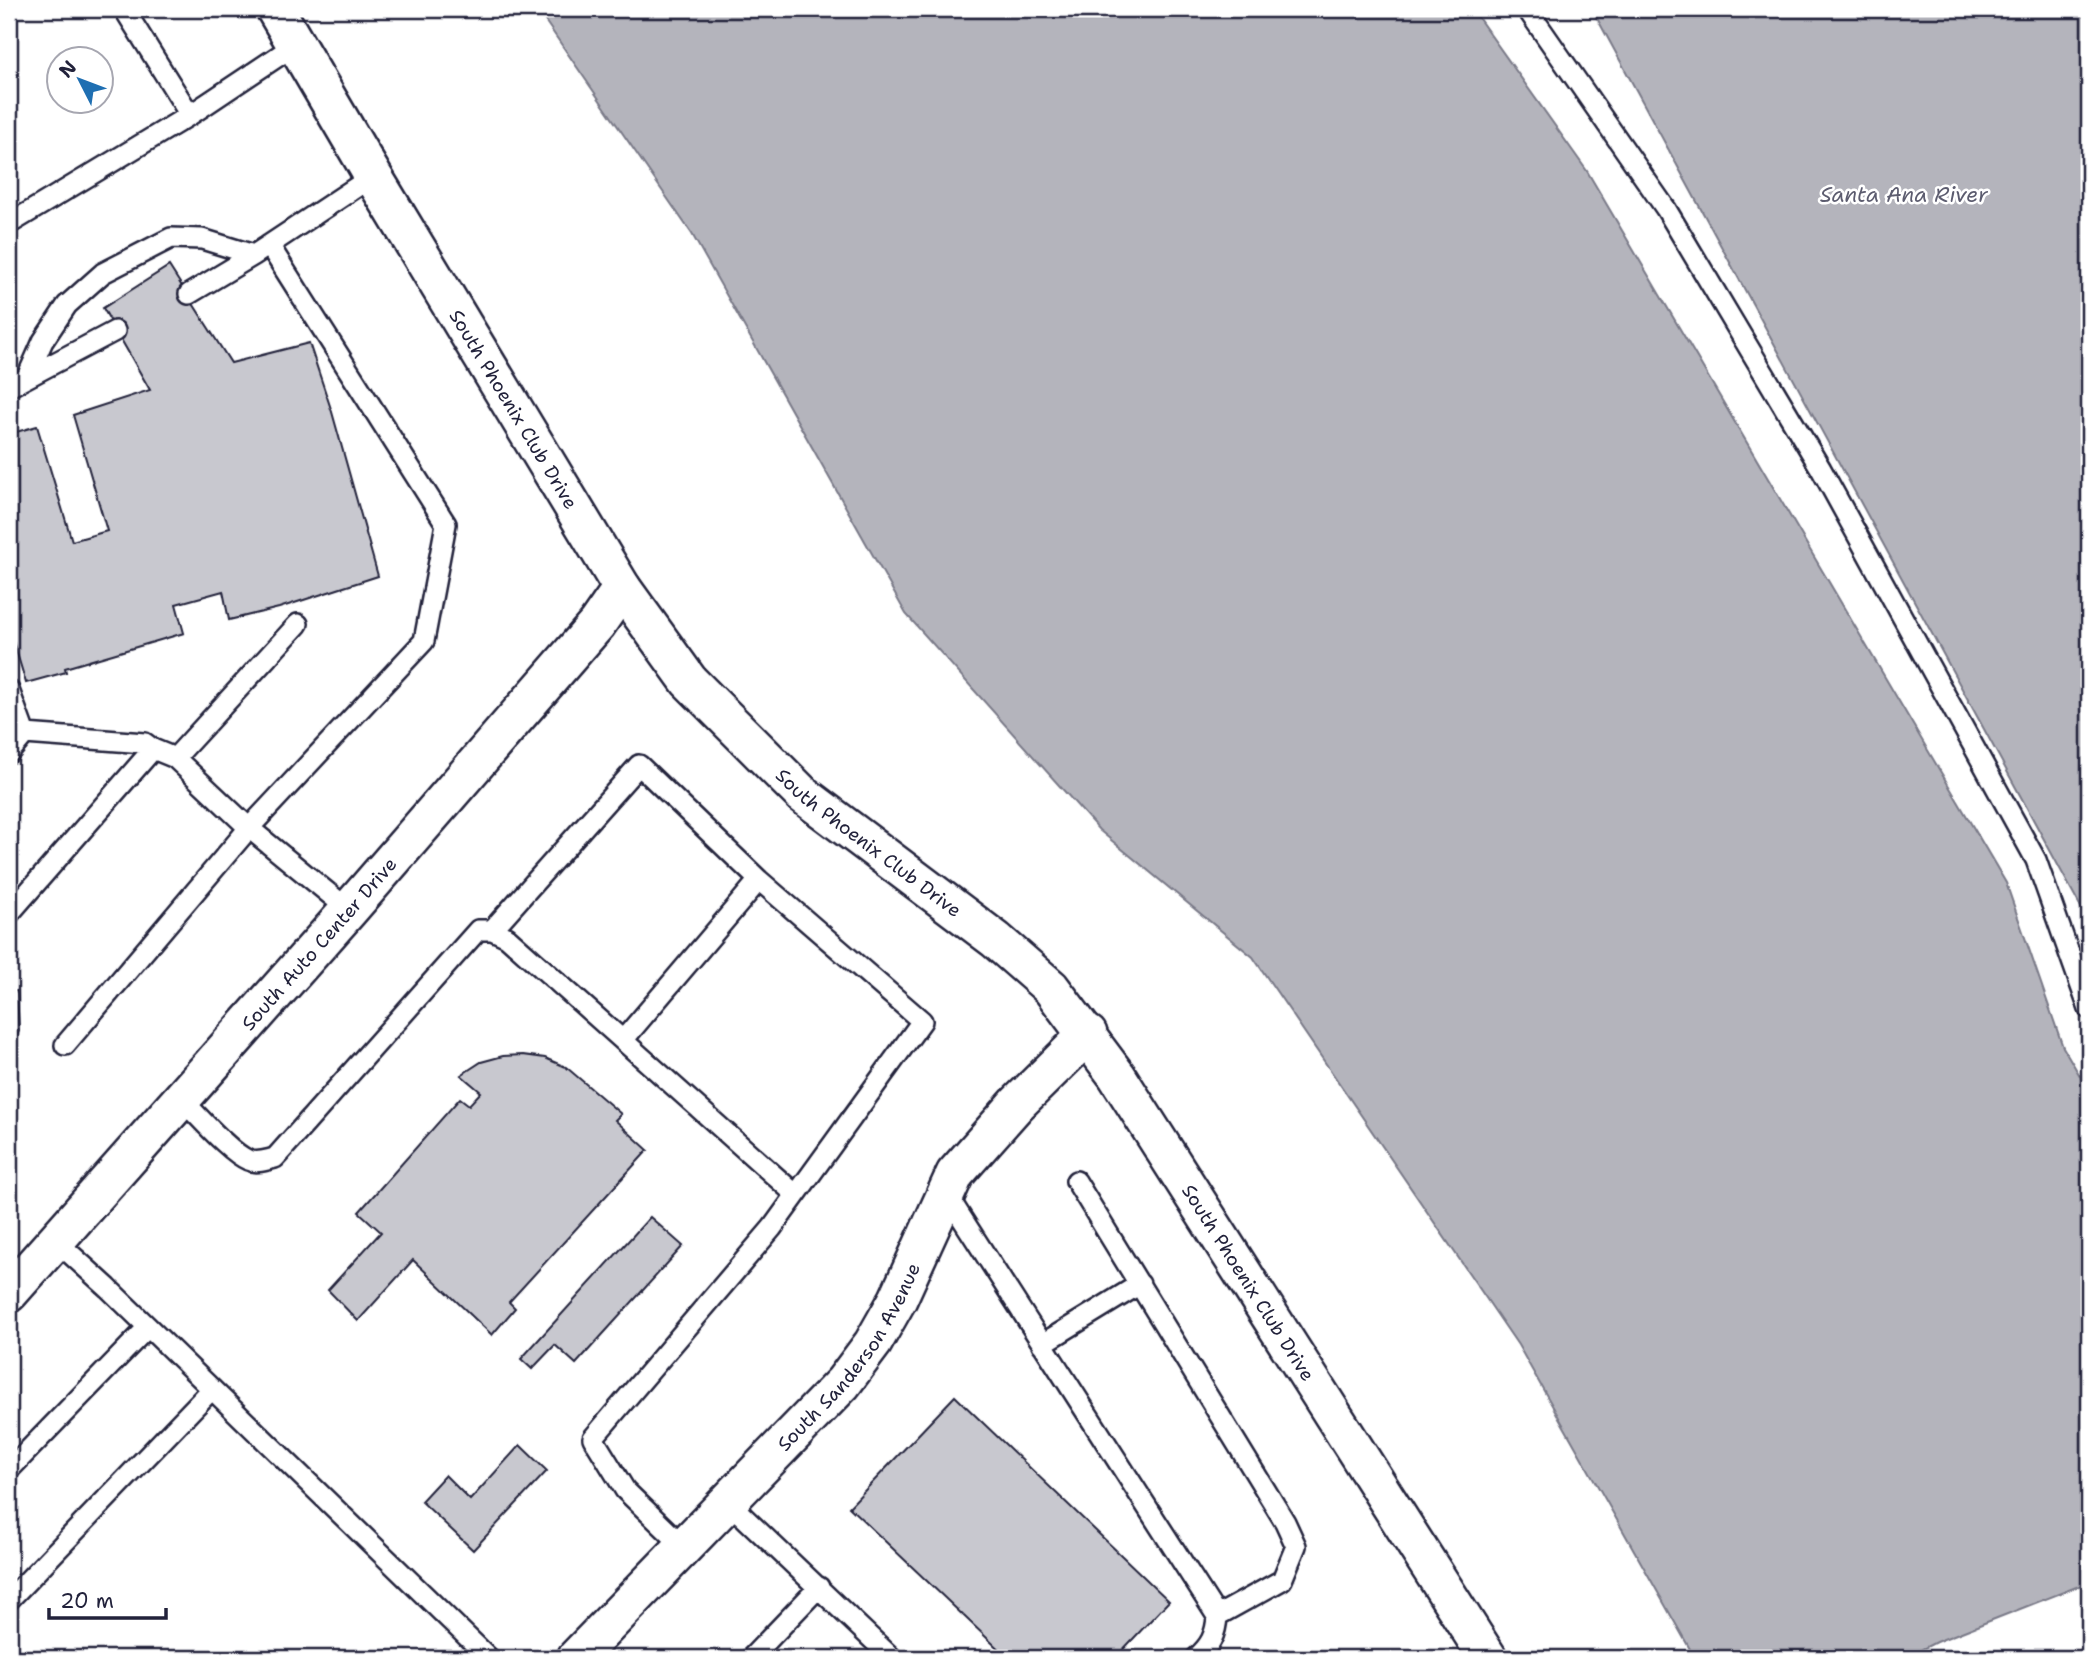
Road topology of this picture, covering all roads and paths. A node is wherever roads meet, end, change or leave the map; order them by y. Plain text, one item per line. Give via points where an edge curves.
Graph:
1 (124, 9) edge
2 (275, 9) edge
3 (1527, 9) edge
4 (295, 45) junction
5 (190, 115) junction
6 (373, 176) junction
7 (9, 223) edge
8 (261, 250) junction
9 (189, 294) dead end
10 (116, 331) dead end
11 (27, 377) junction
12 (9, 387) edge
13 (622, 588) junction
14 (298, 624) dead end
15 (9, 690) edge
16 (25, 734) junction
17 (153, 749) junction
18 (9, 753) edge
19 (175, 758) junction
20 (249, 828) junction
21 (759, 880) junction
22 (349, 910) junction
23 (9, 914) edge
24 (492, 930) junction
25 (2089, 1009) edge
26 (1088, 1034) junction
27 (624, 1039) junction
28 (65, 1045) dead end
29 (181, 1099) junction
30 (1076, 1181) dead end
31 (945, 1192) junction
32 (795, 1194) junction
33 (55, 1240) junction
34 (1140, 1284) junction
35 (9, 1293) edge
36 (148, 1327) junction
37 (1042, 1344) junction
38 (212, 1389) junction
39 (9, 1470) edge
40 (728, 1502) junction
41 (684, 1547) junction
42 (819, 1587) junction
43 (9, 1600) edge
44 (1217, 1616) junction
45 (489, 1658) edge
46 (576, 1658) edge
47 (751, 1658) edge
48 (892, 1658) edge
49 (1196, 1658) edge
50 (1488, 1658) edge

1 - 5 lane
2 - 4 street, South Phoenix Club Drive
3 - 25 lane via 1666,209 1821,469 2036,860
4 - 5 lane
4 - 6 street, South Phoenix Club Drive
5 - 7 lane
6 - 8 lane
6 - 13 street, South Phoenix Club Drive
8 - 9 lane
8 - 11 lane via 171,238 103,273 67,305
8 - 20 lane via 446,524 424,641
10 - 11 lane
11 - 12 lane
13 - 22 street, South Auto Center Drive via 597,624
13 - 26 street, South Phoenix Club Drive via 689,681 802,794 996,940 1051,988
14 - 19 lane
15 - 16 lane
16 - 17 lane via 145,743
16 - 18 lane
17 - 19 lane
17 - 23 lane
19 - 20 lane
20 - 22 lane
20 - 28 lane
21 - 24 lane via 639,765
21 - 27 lane
21 - 32 lane via 922,1021
22 - 29 street, South Auto Center Drive
24 - 27 lane via 507,937
24 - 29 lane via 478,930 275,1158 248,1160
26 - 31 street, South Sanderson Avenue via 985,1138
26 - 50 street, South Phoenix Club Drive
27 - 32 lane
29 - 33 street, South Auto Center Drive
30 - 34 lane
31 - 37 lane
31 - 40 street, South Sanderson Avenue via 898,1299 873,1343 843,1383
32 - 41 lane via 772,1228 593,1438 625,1490
33 - 35 street, South Auto Center Drive
33 - 36 lane
34 - 37 lane
34 - 44 lane via 1296,1546 1282,1580
36 - 38 lane
36 - 39 lane
37 - 44 lane
38 - 43 lane
38 - 45 lane
40 - 41 street, South Sanderson Avenue
40 - 42 lane
41 - 46 street, South Sanderson Avenue
42 - 47 lane
42 - 48 lane
44 - 49 lane via 1216,1632

